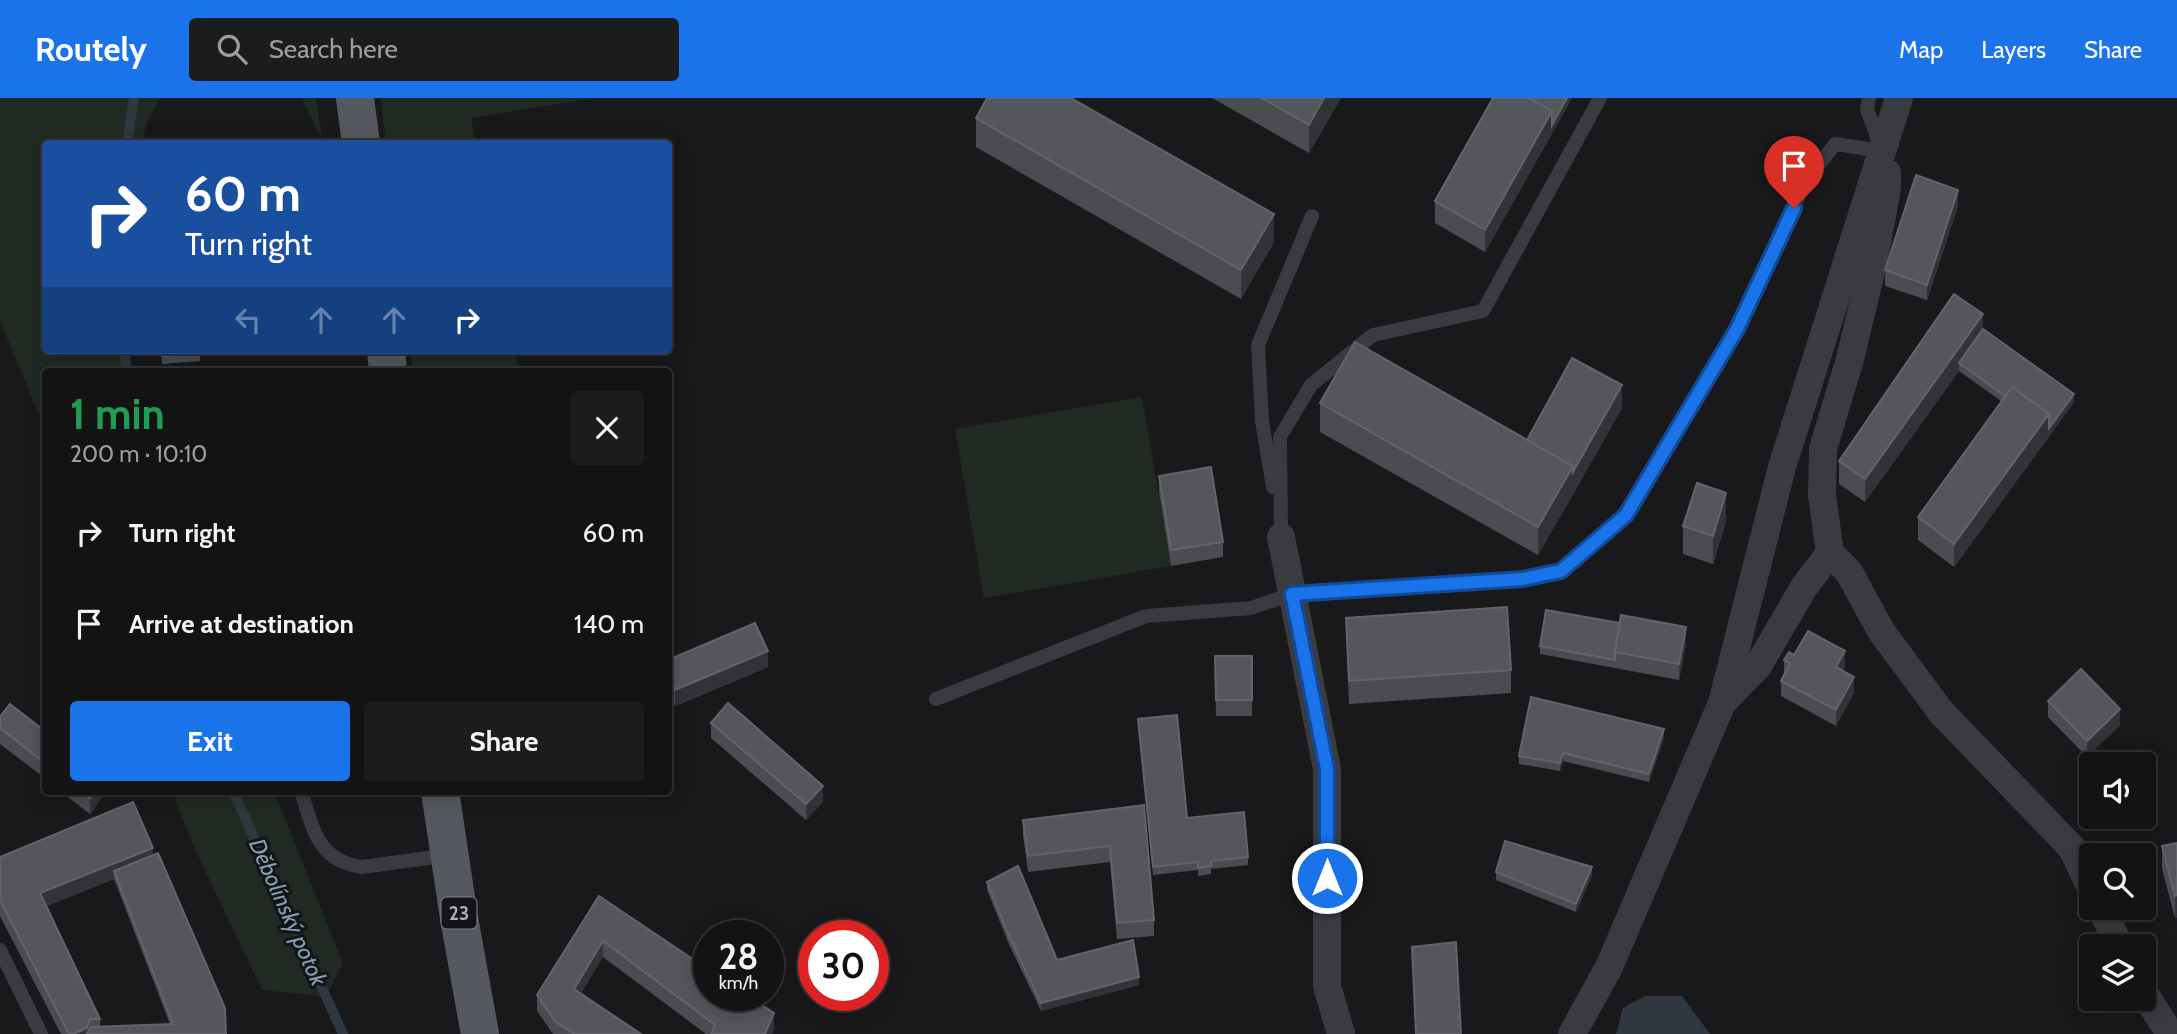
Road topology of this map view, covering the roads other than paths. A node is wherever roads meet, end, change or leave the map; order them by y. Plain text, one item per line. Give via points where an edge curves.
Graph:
1 (355, 98) edge
2 (1600, 98) edge
3 (1868, 98) edge
4 (1899, 98) edge
5 (360, 140) edge
6 (1884, 144) junction
7 (1312, 216) dead end
8 (1281, 537) junction
9 (1830, 553) junction
10 (1292, 594) junction
11 (936, 699) dead end
12 (1722, 703) junction
13 (302, 795) edge
14 (441, 795) edge
15 (450, 855) junction
16 (2079, 864) edge
17 (0, 950) edge
18 (2156, 1011) edge
19 (41, 1034) edge
20 (480, 1034) edge
21 (1341, 1034) edge
22 (1572, 1034) edge
23 (2174, 1034) edge

1 - 5 main road
2 - 8 lane via 1483,312 1373,335 1311,385 1279,437
3 - 6 lane via 1867,109
4 - 6 street
6 - 9 street via 1887,188 1874,260 1823,449 1822,495
6 - 10 lane via 1835,144 1805,183 1737,329 1626,515 1561,571 1523,579
6 - 12 street via 1782,467
7 - 8 lane via 1258,345 1262,421
8 - 10 street
9 - 12 street via 1804,587 1758,666
9 - 16 street via 1849,572 1881,631 1941,712 2071,848
10 - 11 lane via 1251,608 1146,617
10 - 21 street via 1327,769 1327,986
12 - 22 street via 1609,967
13 - 15 lane via 317,839 330,855 348,865
14 - 15 main road, 23
15 - 20 main road, 23
17 - 19 lane
18 - 23 street

